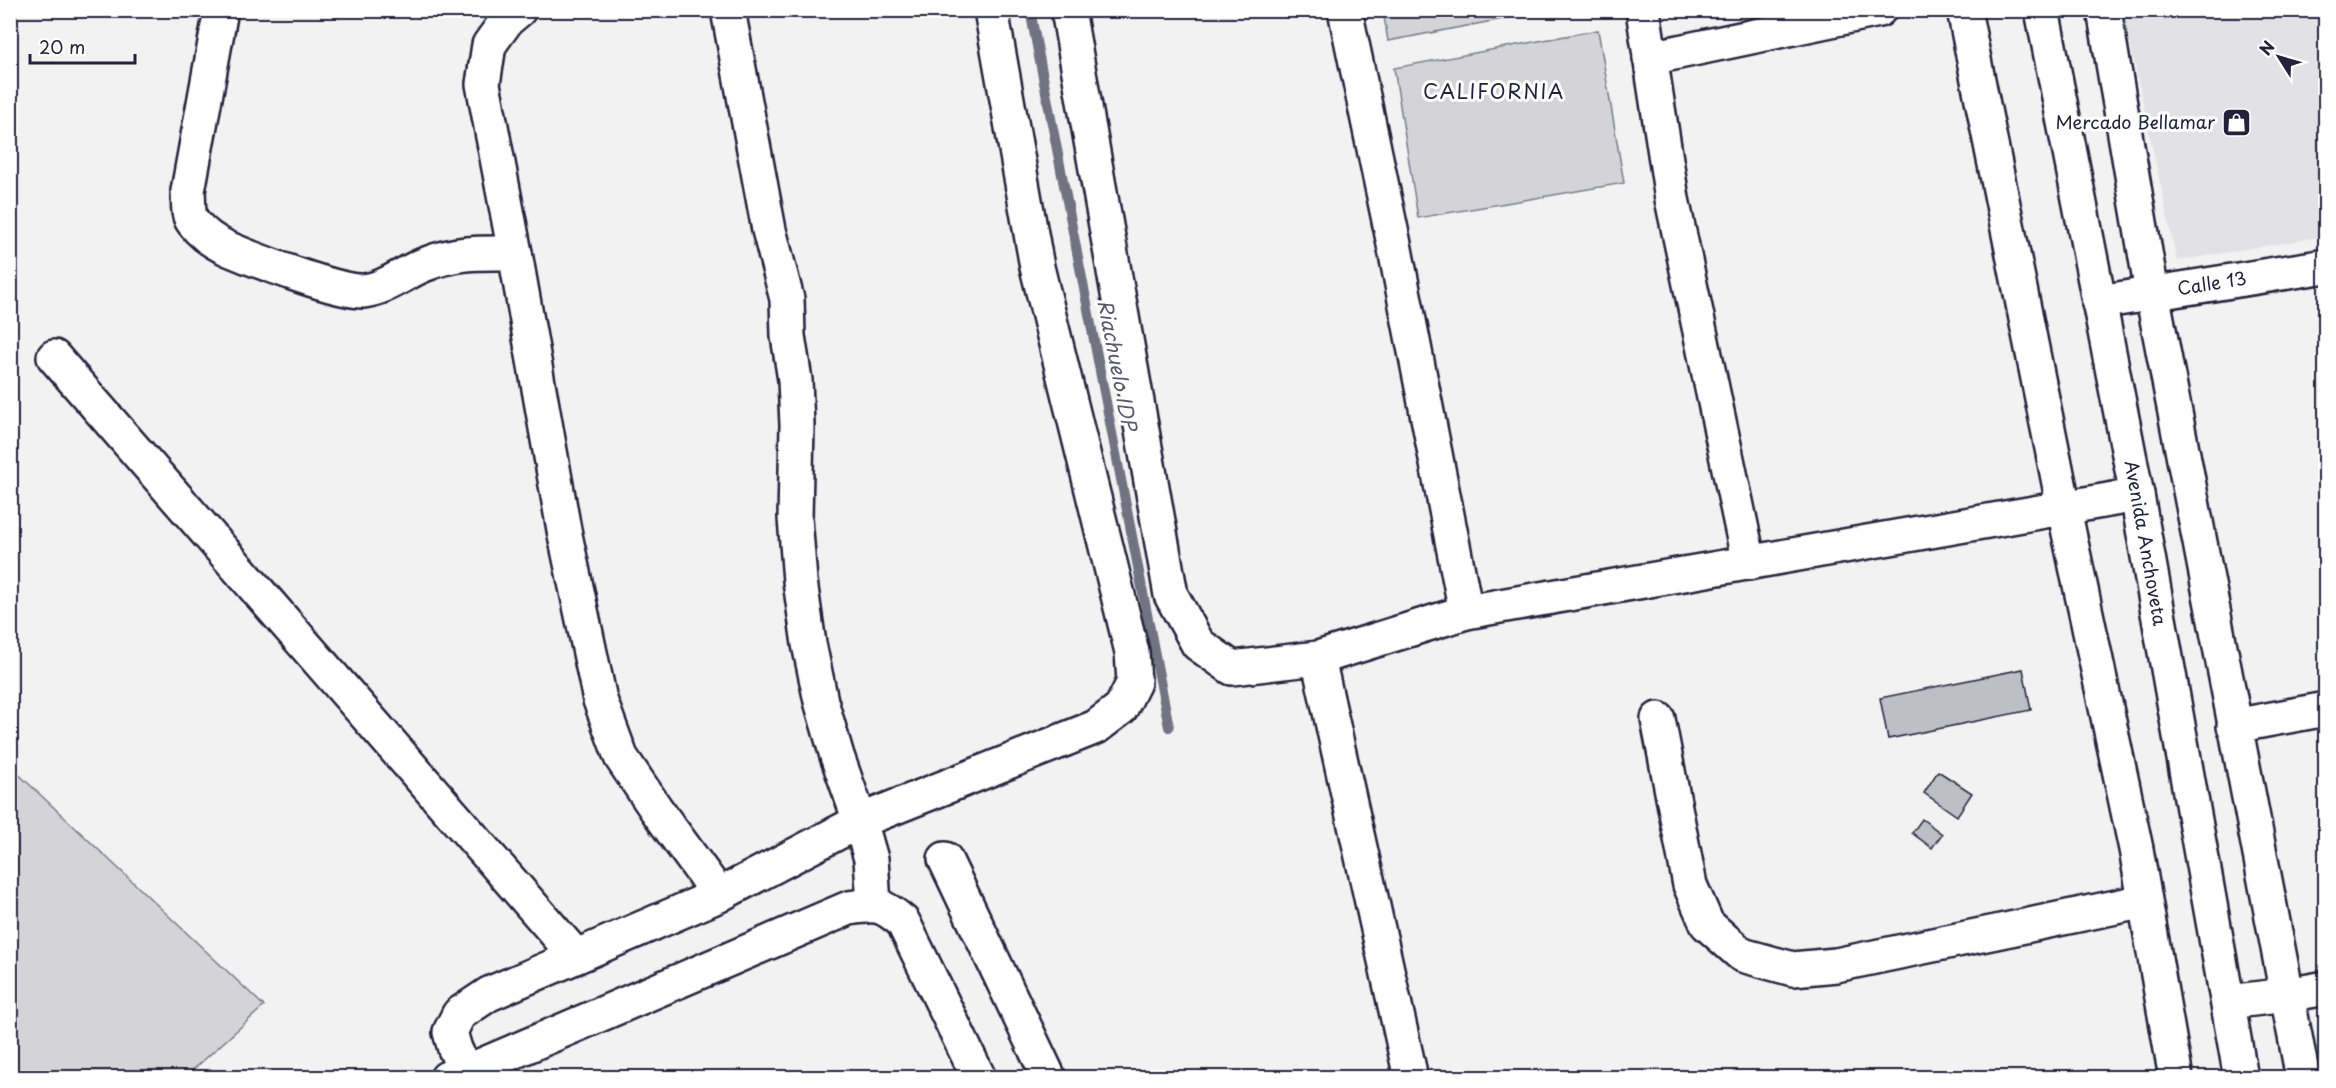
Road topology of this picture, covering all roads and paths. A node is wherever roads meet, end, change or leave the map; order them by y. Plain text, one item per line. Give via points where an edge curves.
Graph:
1 (221, 10) edge
2 (519, 10) edge
3 (728, 10) edge
4 (991, 10) edge
5 (1068, 10) edge
6 (1345, 10) edge
7 (1643, 10) edge
8 (1879, 10) edge
9 (1964, 10) edge
10 (2042, 10) edge
11 (2104, 10) edge
12 (1650, 58) junction
13 (515, 253) junction
14 (2325, 266) edge
15 (2152, 293) junction
16 (2099, 302) junction
17 (54, 357) dead end
18 (2137, 495) junction
19 (2064, 508) junction
20 (1749, 563) junction
21 (1466, 612) junction
22 (1318, 657) junction
23 (2325, 709) edge
24 (1658, 719) dead end
25 (2234, 726) junction
26 (860, 821) junction
27 (945, 859) dead end
28 (719, 895) junction
29 (2145, 901) junction
30 (874, 904) junction
31 (575, 955) junction
32 (2325, 988) edge
33 (2287, 995) junction
34 (2228, 1002) junction
35 (457, 1075) edge
36 (979, 1077) edge
37 (1049, 1077) edge
38 (1411, 1077) edge
39 (2176, 1077) edge
40 (2241, 1077) edge
41 (2303, 1077) edge

1 - 13 street via 188,191 190,219 204,235 227,249 333,286 364,291 459,253
2 - 13 street via 489,45 483,84
3 - 26 street via 769,230 787,299 797,424 795,518 809,644 837,756
4 - 26 street via 1037,267 1132,652 1134,682 1121,708 1096,727
5 - 22 street via 1171,596 1198,644 1232,668
6 - 21 street
7 - 12 street
8 - 12 street
9 - 19 street
10 - 16 street, Avenida Anchoveta
11 - 15 street
12 - 20 street via 1672,199
13 - 28 street via 564,530 600,700 621,758
14 - 15 street, Calle 13
15 - 16 street, Calle 13
15 - 25 street
16 - 18 street, Avenida Anchoveta
17 - 31 street
18 - 19 street
18 - 34 street, Avenida Anchoveta
19 - 20 street
19 - 29 street
20 - 21 street
21 - 22 street
22 - 38 street
23 - 25 street
24 - 29 street via 1690,885 1707,924 1742,955 1793,969 1836,965
25 - 33 street
26 - 28 street
26 - 30 street via 871,859
27 - 37 street
28 - 31 street
29 - 39 street
30 - 35 street via 849,908
30 - 36 street via 887,908 903,921
31 - 35 street via 489,994 459,1014 450,1032
32 - 33 street
33 - 34 street
33 - 41 street
34 - 40 street, Avenida Anchoveta

